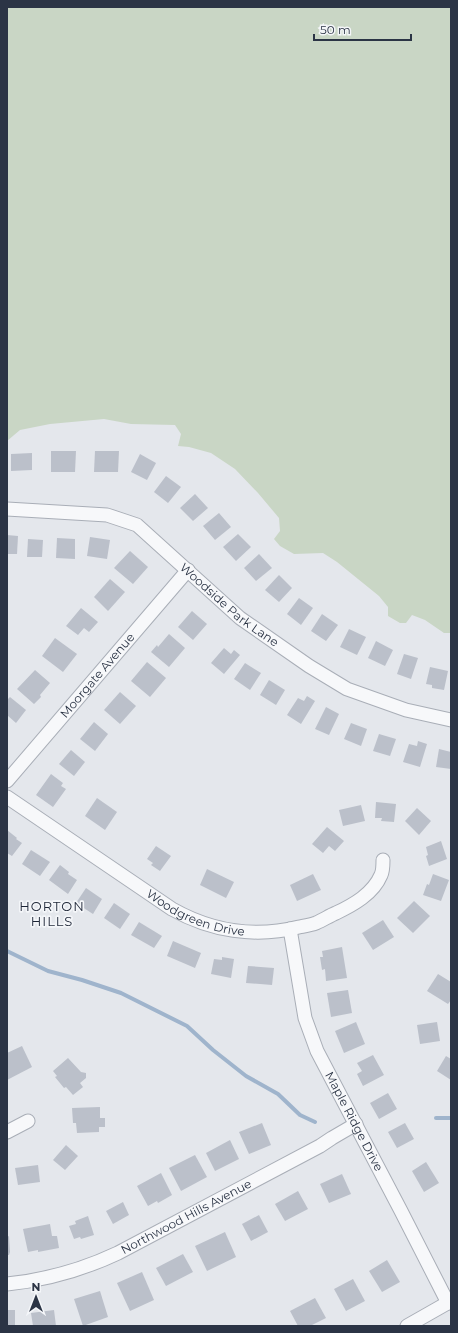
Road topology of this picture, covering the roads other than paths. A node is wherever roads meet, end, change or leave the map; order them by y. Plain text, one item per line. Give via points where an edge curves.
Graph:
1 (7, 509) edge
2 (188, 570) junction
3 (451, 720) edge
4 (7, 781) edge
5 (7, 797) edge
6 (383, 860) dead end
7 (290, 929) junction
8 (28, 1121) dead end
9 (356, 1124) junction
10 (7, 1132) edge
11 (7, 1284) edge
12 (449, 1302) edge
13 (407, 1326) edge

1 - 2 street, Woodside Park Lane via 107,515 137,525
2 - 3 street, Woodside Park Lane via 240,618 347,689 406,710
2 - 4 street, Moorgate Avenue
5 - 7 street, Woodgreen Drive via 187,917 228,930 261,933
6 - 7 street, Woodgreen Drive via 382,874 375,885 351,907 316,923
7 - 9 street, Maple Ridge Drive via 305,1018 317,1051
8 - 10 street
9 - 11 street, Northwood Hills Avenue via 320,1146 94,1265 62,1275
9 - 12 street, Maple Ridge Drive
12 - 13 street

